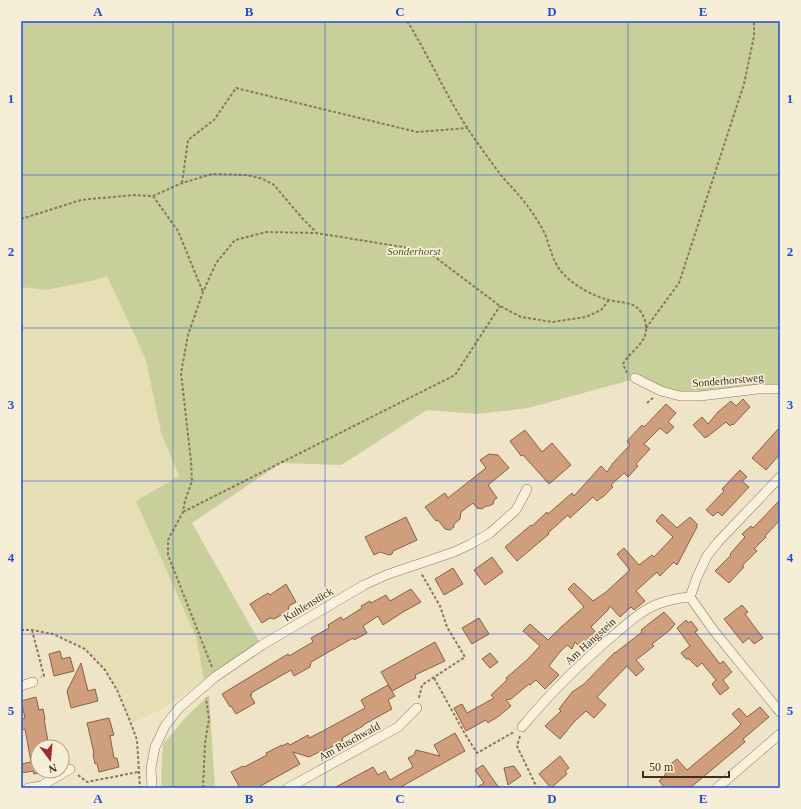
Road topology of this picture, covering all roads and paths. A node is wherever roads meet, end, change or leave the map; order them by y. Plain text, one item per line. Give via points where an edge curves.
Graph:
1 (407, 21) edge
2 (754, 21) edge
3 (468, 128) junction
4 (182, 183) junction
5 (152, 196) junction
6 (21, 219) edge
7 (316, 233) junction
8 (203, 292) junction
9 (609, 300) junction
10 (500, 306) junction
11 (646, 328) junction
12 (635, 378) joint
13 (780, 389) edge
14 (780, 477) edge
15 (527, 489) dead end
16 (183, 512) junction
17 (425, 579) dead end
18 (690, 597) junction
19 (21, 630) edge
20 (32, 630) junction
21 (215, 677) junction
22 (434, 678) junction
23 (33, 682) joint
24 (21, 686) edge
25 (204, 687) junction
26 (417, 708) joint
27 (780, 712) edge
28 (522, 727) dead end
29 (510, 734) dead end
30 (780, 734) edge
31 (517, 746) dead end
32 (70, 769) edge
33 (138, 771) junction
34 (53, 779) edge
35 (28, 788) edge
36 (140, 788) edge
37 (152, 788) edge
38 (203, 788) edge
39 (288, 788) edge
40 (537, 788) edge
41 (716, 788) edge

1 - 3 path via 448,97
2 - 11 path via 754,36 744,84 679,283
3 - 4 path via 417,132 236,88 214,120 188,140
3 - 9 path via 500,174 530,209 561,272 586,291
4 - 5 path
4 - 7 path via 212,174 262,178 274,185
5 - 6 path via 133,195 81,200
5 - 8 path via 178,231
7 - 8 path via 266,232 235,240 216,263
7 - 10 path via 431,254
8 - 16 path via 188,335 181,373 192,481
9 - 10 path via 601,310 586,317 552,322 521,317
9 - 11 path via 629,302 644,318
10 - 16 path via 455,375
11 - 12 path via 645,336 623,364 627,373
12 - 13 street, Sonderhorstweg via 661,391 680,396
14 - 18 street via 707,556
15 - 21 street, Kuhlenstück via 516,510 490,533 454,552 364,585 262,645
16 - 21 path via 168,540 168,555
17 - 22 path via 440,606 447,627 465,657
18 - 27 street via 714,631
18 - 28 street, Am Hangstein via 674,598 656,604 634,618 591,654
19 - 20 path
20 - 23 path via 44,676
20 - 33 path via 53,634 85,649 105,670 137,740
21 - 25 street, Kuhlenstück
22 - 26 path via 422,685
22 - 29 path via 477,753
23 - 24 street
25 - 37 street, Kuhlenstück via 179,708 164,726 155,747 151,768
25 - 38 path via 209,720
26 - 39 street, Am Buschwald via 398,727
30 - 41 street
31 - 40 path
32 - 33 path via 87,782
33 - 36 path
34 - 35 street via 41,786

